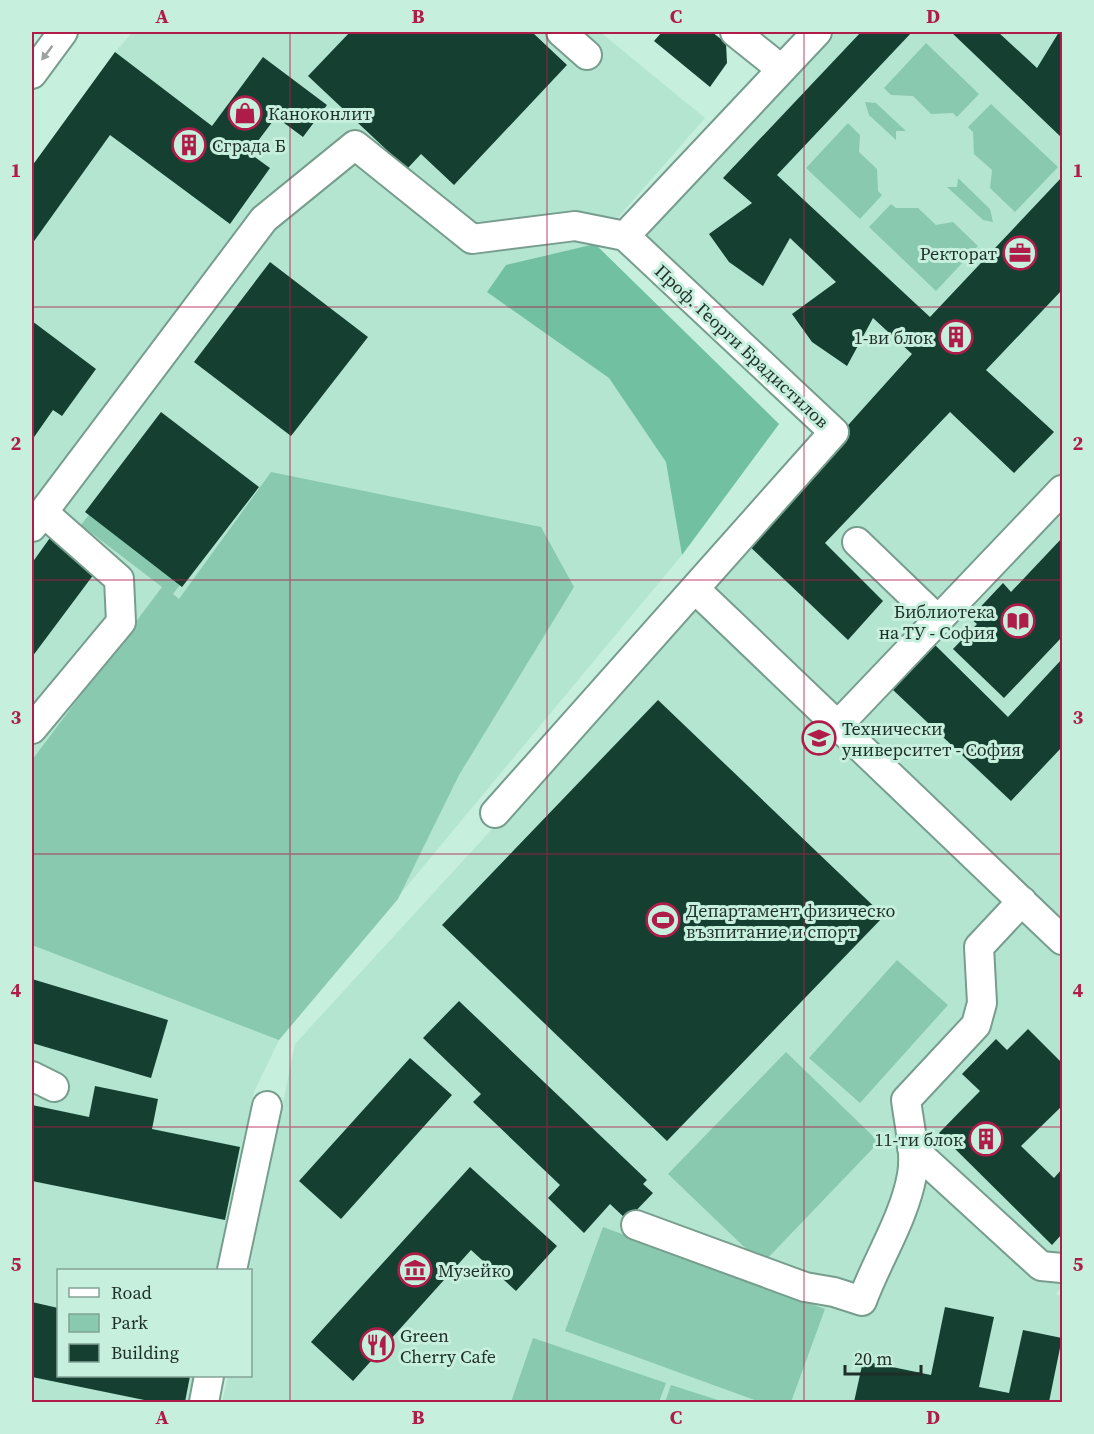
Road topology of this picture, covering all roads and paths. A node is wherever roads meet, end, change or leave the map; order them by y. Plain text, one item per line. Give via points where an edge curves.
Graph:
1 (63, 32) edge
2 (561, 32) edge
3 (735, 32) edge
4 (817, 32) edge
5 (587, 55) dead end
6 (781, 69) junction
7 (32, 74) edge
8 (625, 237) junction
9 (1062, 490) edge
10 (37, 519) edge
11 (857, 542) dead end
12 (695, 589) junction
13 (938, 620) junction
14 (838, 725) junction
15 (32, 729) edge
16 (495, 813) dead end
17 (1022, 901) junction
18 (1062, 940) edge
19 (267, 1106) dead end
20 (912, 1148) junction
21 (636, 1225) dead end
22 (1062, 1268) edge
23 (232, 1269) edge
24 (209, 1377) edge
25 (204, 1402) edge

1 -> 7 street
2 - 5 street
3 - 6 street
4 - 6 street
6 - 8 street
8 - 10 street via 575,226 472,239 355,145 264,219
8 - 12 street, Проф. Георги Брадистилов via 834,432
9 - 13 street
10 - 15 street via 119,579 121,622
11 - 13 street
12 - 14 street
12 - 16 street
13 - 14 street
14 - 17 street
17 - 18 street
17 - 20 street via 979,947 982,1003 976,1025 906,1100
19 - 23 street
20 - 21 street via 912,1174 902,1209 861,1301 805,1287
20 - 22 street via 1041,1266
24 - 25 street

